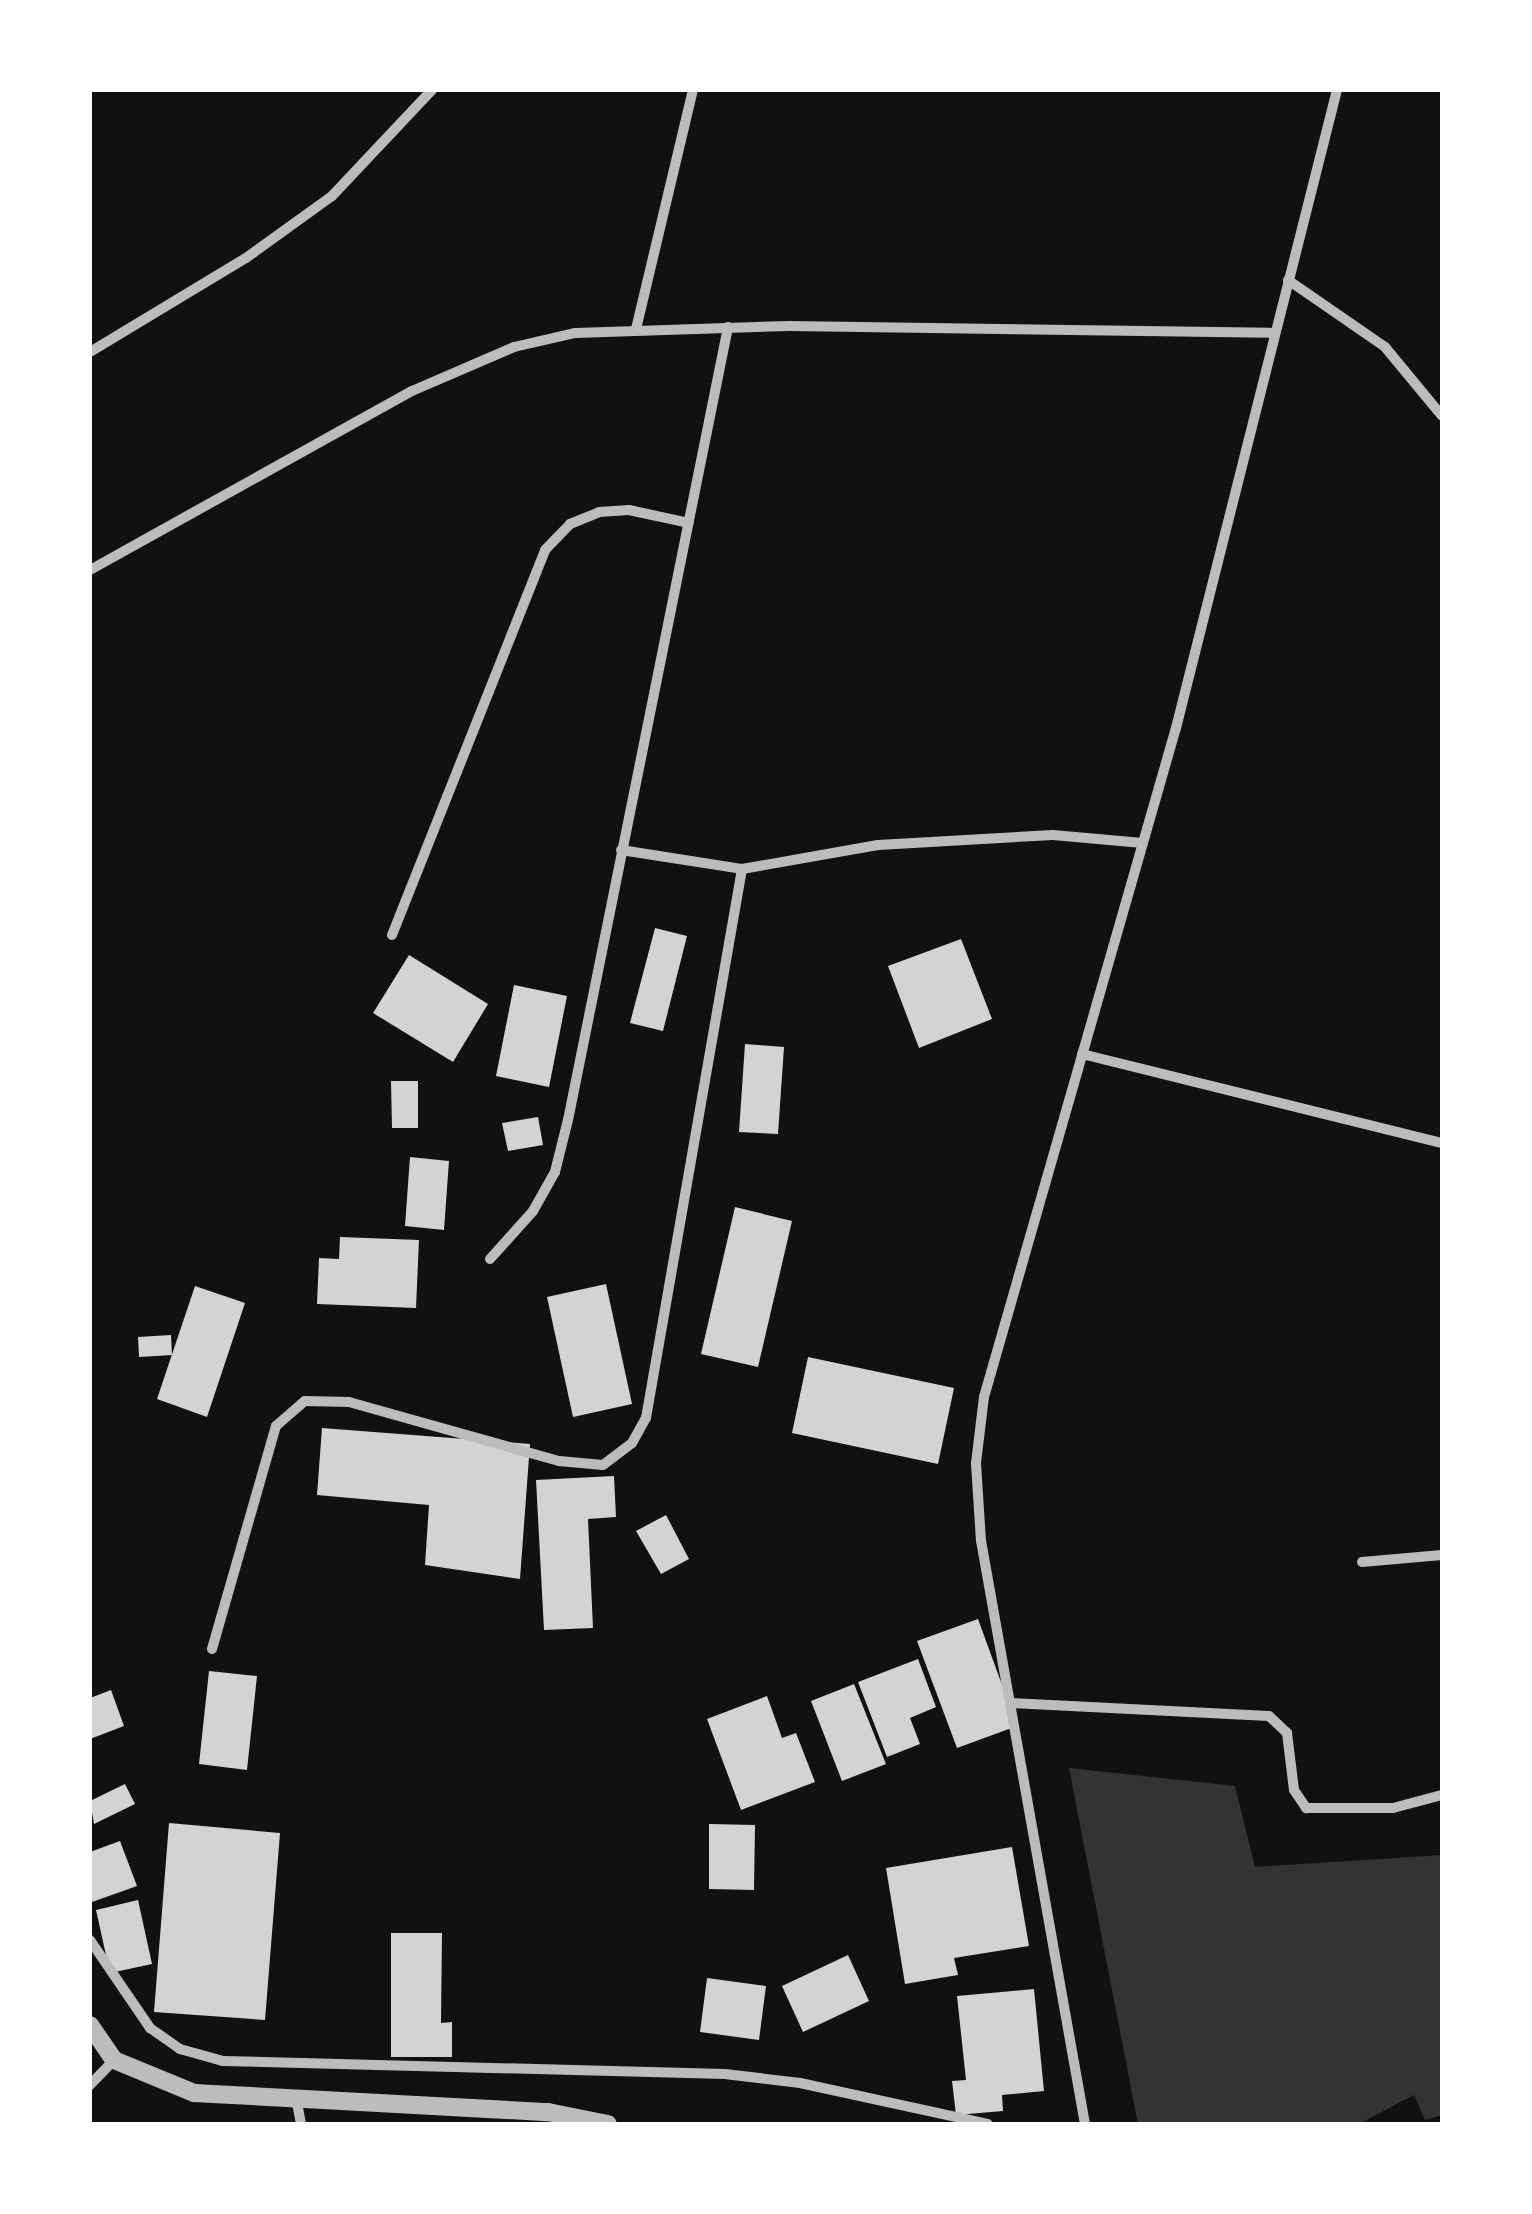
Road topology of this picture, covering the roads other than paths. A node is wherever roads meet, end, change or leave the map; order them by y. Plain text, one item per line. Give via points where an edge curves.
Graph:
1 (432, 90) edge
2 (692, 90) edge
3 (1337, 90) edge
4 (1288, 280) junction
5 (728, 327) junction
6 (636, 329) junction
7 (1270, 333) junction
8 (90, 352) edge
9 (1442, 416) edge
10 (689, 523) junction
11 (90, 570) edge
12 (1143, 843) junction
13 (620, 850) junction
14 (742, 869) junction
15 (392, 935) dead end
16 (1082, 1054) junction
17 (1442, 1142) edge
18 (490, 1259) dead end
19 (1442, 1556) edge
20 (1362, 1562) dead end
21 (212, 1649) dead end
22 (1010, 1703) junction
23 (1442, 1795) edge
24 (90, 1940) edge
25 (90, 2025) edge
26 (114, 2060) junction
27 (90, 2085) edge
28 (296, 2098) junction
29 (301, 2124) edge
30 (608, 2124) edge
31 (988, 2124) edge
32 (1085, 2124) edge

1 - 8 street via 332,196 246,258
2 - 6 street
3 - 4 street
4 - 7 street
4 - 9 street via 1385,347
5 - 6 street
5 - 7 street
5 - 10 street
6 - 11 street via 529,344 464,367
7 - 12 street
10 - 13 street
10 - 15 street via 629,510 599,512 570,524 545,550
12 - 14 street via 1054,835 878,845
12 - 16 street
13 - 14 street
13 - 18 street via 555,1172 533,1211
14 - 21 street via 646,1418 632,1444 602,1465 559,1460 348,1402 305,1401 276,1426
16 - 17 street
16 - 22 street via 984,1397 976,1462 982,1541
19 - 20 street
22 - 23 street via 1269,1716 1287,1733 1294,1790 1306,1808 1393,1808
22 - 32 street
24 - 31 street via 150,2028 180,2049 223,2061 725,2074 800,2083
25 - 26 street
26 - 27 street
26 - 28 street via 194,2093
28 - 29 street
28 - 30 street via 548,2112

